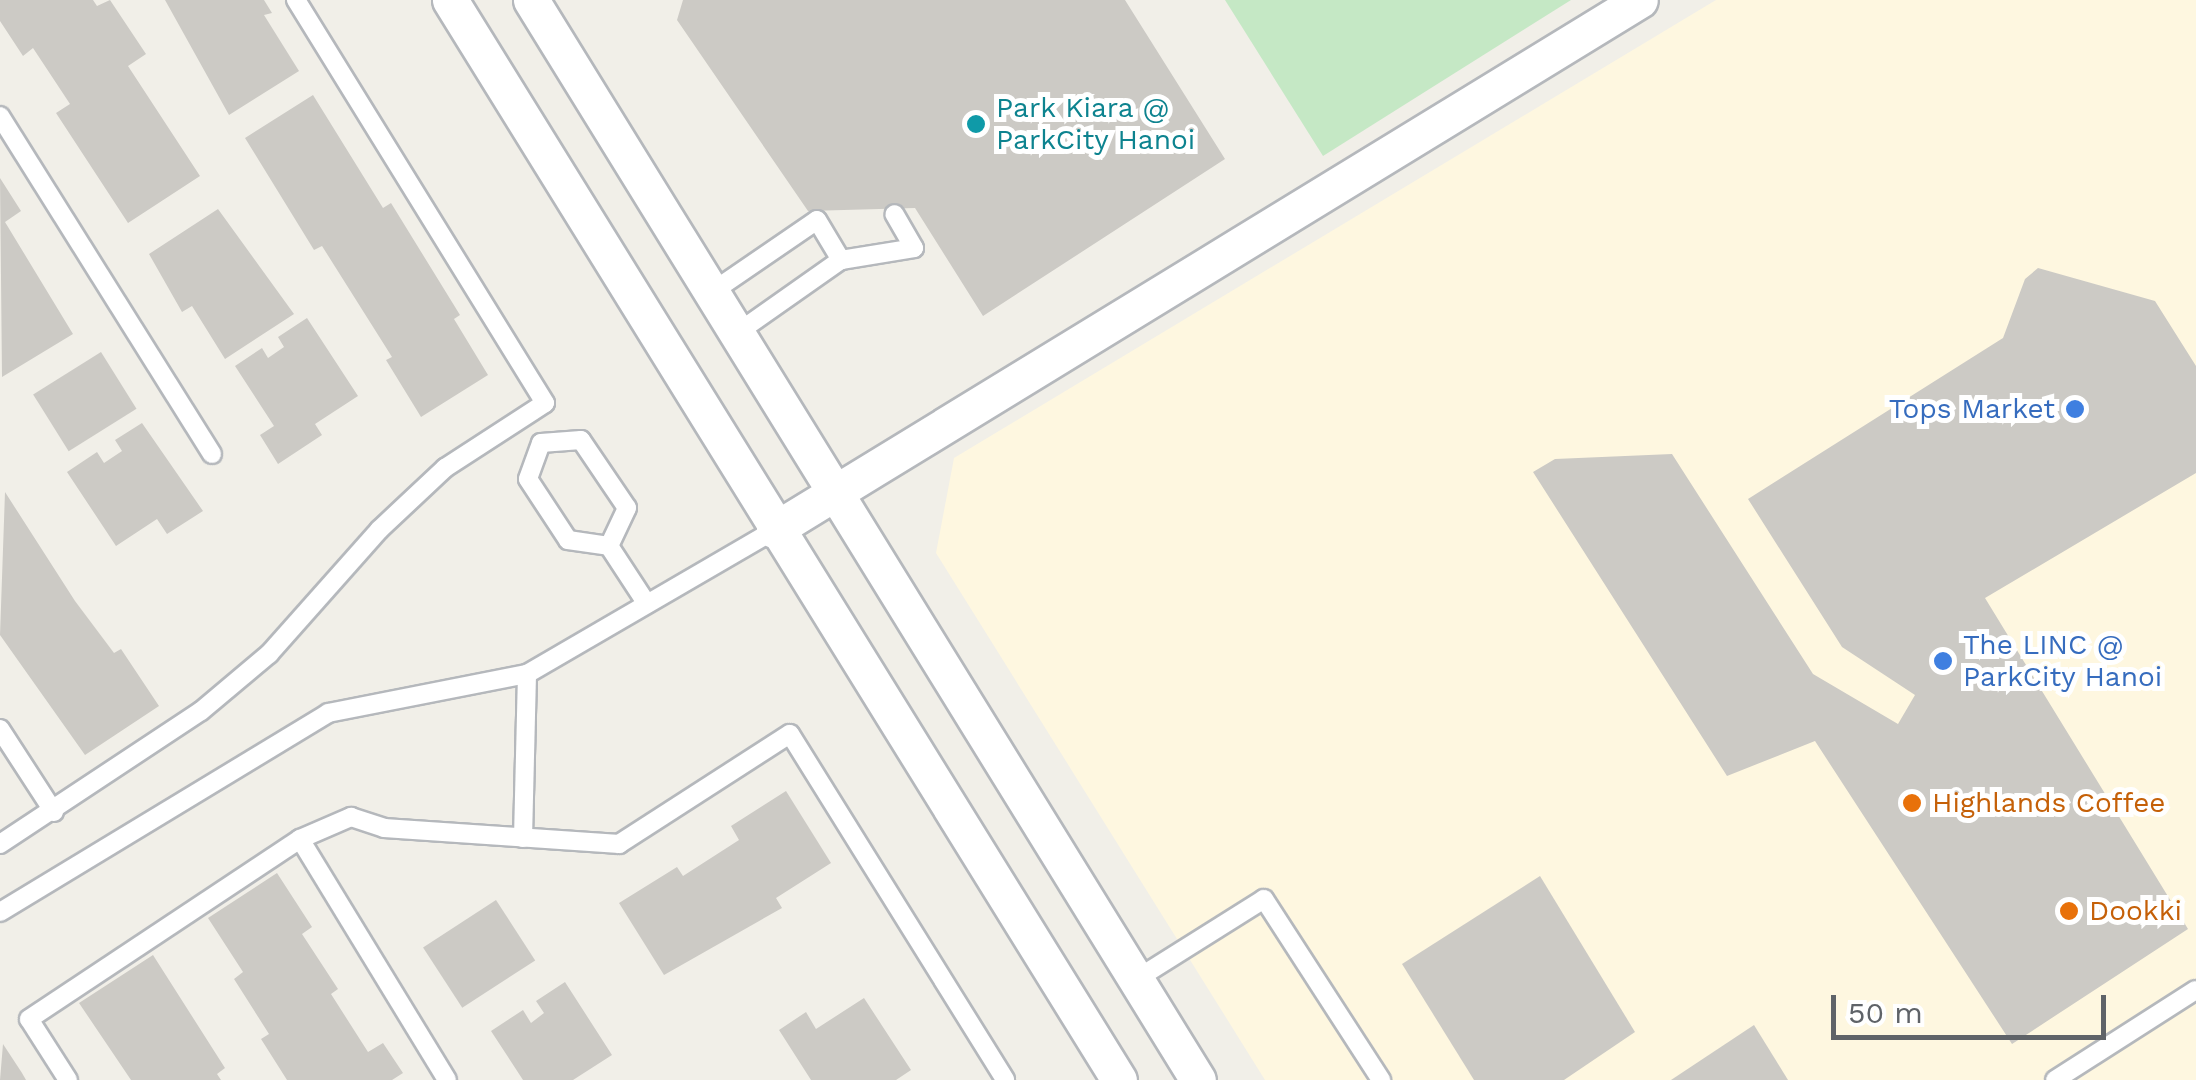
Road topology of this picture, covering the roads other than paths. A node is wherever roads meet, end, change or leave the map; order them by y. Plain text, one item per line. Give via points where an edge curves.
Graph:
1 (296, 0) edge
2 (450, 0) edge
3 (531, 0) edge
4 (1640, 0) edge
5 (0, 116) edge
6 (894, 214) dead end
7 (841, 260) junction
8 (712, 292) junction
9 (736, 333) junction
10 (524, 416) junction
11 (541, 443) junction
12 (212, 454) dead end
13 (836, 494) junction
14 (774, 530) junction
15 (609, 546) junction
16 (646, 604) junction
17 (527, 674) junction
18 (0, 729) edge
19 (54, 812) junction
20 (523, 838) junction
21 (300, 839) junction
22 (0, 844) edge
23 (0, 912) edge
24 (1135, 980) junction
25 (2196, 990) edge
26 (68, 1080) edge
27 (446, 1080) edge
28 (1005, 1080) edge
29 (1119, 1080) edge
30 (1198, 1080) edge
31 (1381, 1080) edge
32 (2055, 1080) edge

1 - 10 lane via 545,403
2 - 14 street
3 - 8 street
4 - 13 street
5 - 12 lane
6 - 7 lane via 914,248
7 - 8 lane via 817,220
7 - 9 lane
8 - 9 street
9 - 13 street
10 - 11 lane
10 - 19 lane via 445,468 379,530 269,654 202,711
11 - 15 lane via 528,479 568,540
11 - 15 lane via 581,440 627,508
13 - 14 street
13 - 24 street
14 - 16 lane
14 - 29 street
15 - 16 lane
16 - 17 lane
17 - 20 lane
17 - 23 lane via 328,713
18 - 19 lane
19 - 22 lane
20 - 21 lane via 384,828 351,817
20 - 28 lane via 619,844 790,734
21 - 26 lane via 30,1019
21 - 27 lane
24 - 30 street
24 - 31 lane via 1264,899
25 - 32 lane

